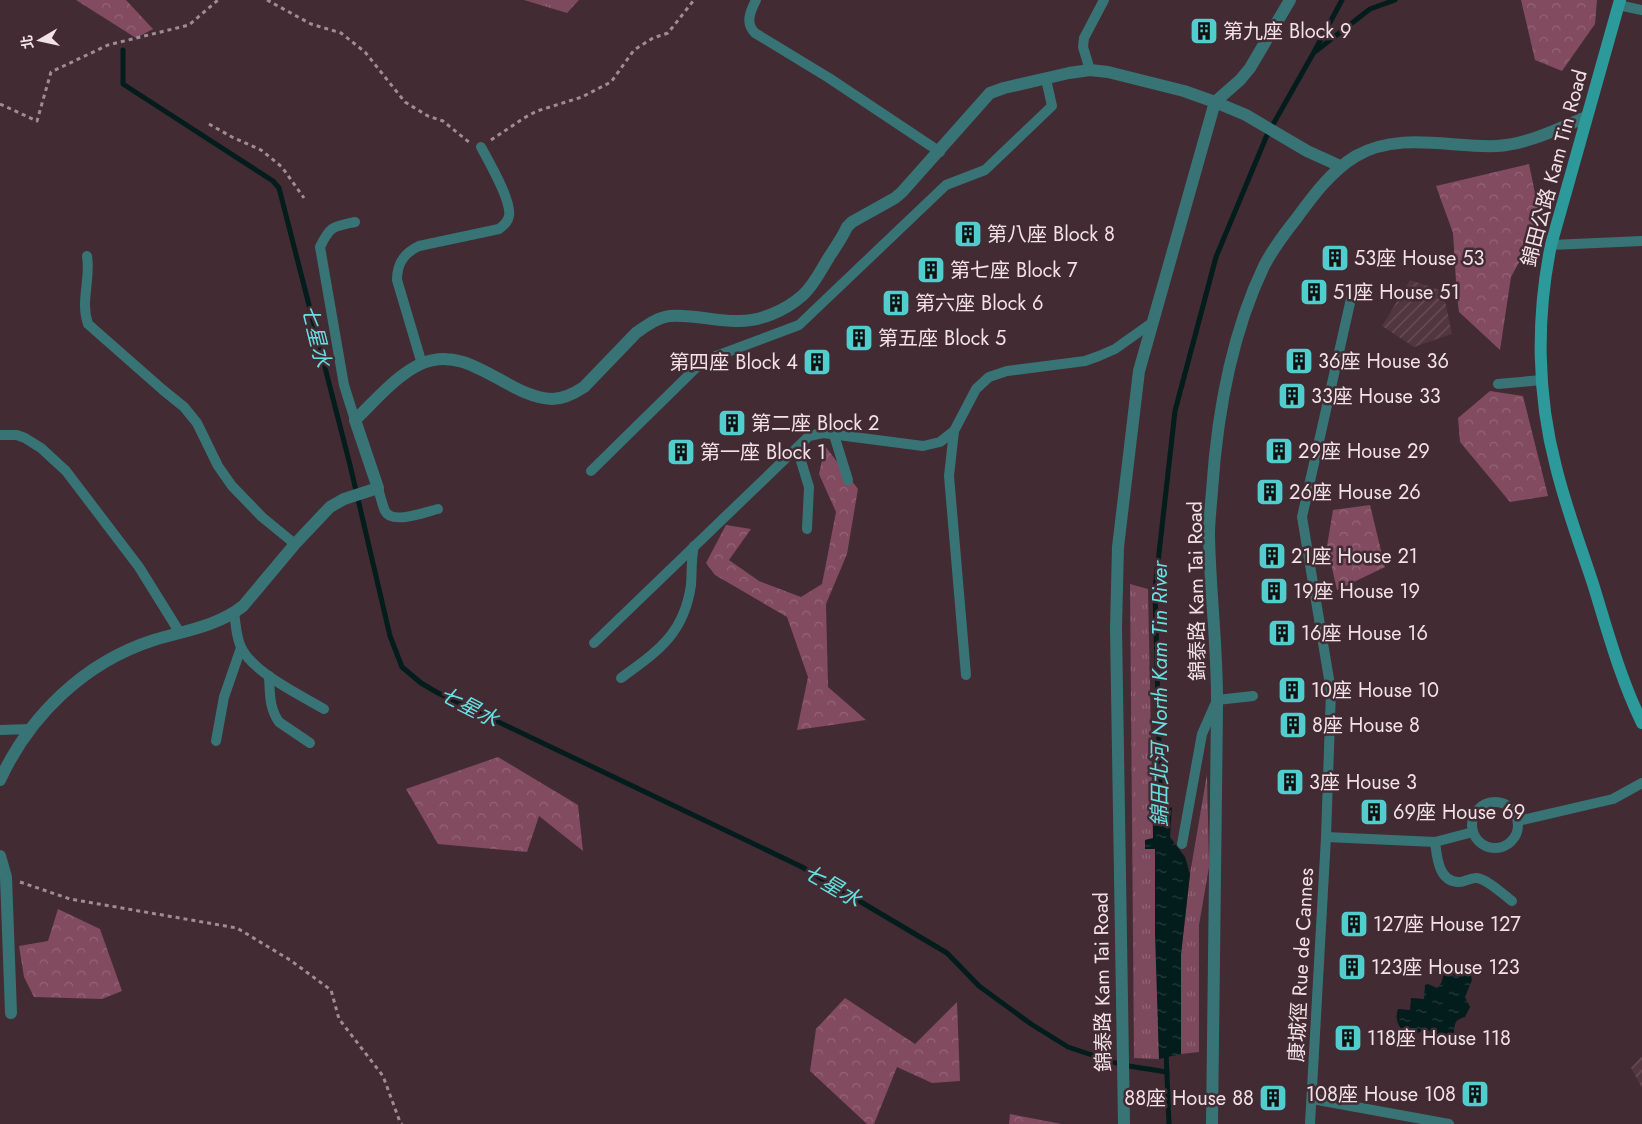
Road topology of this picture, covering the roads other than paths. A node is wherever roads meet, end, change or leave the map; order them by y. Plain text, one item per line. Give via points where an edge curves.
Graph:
1 (756, 0) edge
2 (1104, 0) edge
3 (1290, 0) edge
4 (1619, 2) edge
5 (1642, 10) edge
6 (1090, 70) junction
7 (1046, 78) junction
8 (1215, 102) junction
9 (1586, 117) junction
10 (481, 147) road end
11 (940, 152) junction
12 (1340, 166) junction
13 (355, 222) dead end
14 (1642, 241) edge
15 (1551, 245) junction
16 (87, 256) dead end
17 (1352, 294) dead end
18 (1153, 322) junction
19 (422, 364) junction
20 (1542, 380) junction
21 (1498, 384) dead end
22 (355, 420) junction
23 (954, 431) junction
24 (0, 435) edge
25 (834, 435) junction
26 (797, 448) junction
27 (590, 471) dead end
28 (848, 480) dead end
29 (378, 488) junction
30 (438, 508) dead end
31 (807, 529) dead end
32 (295, 544) junction
33 (694, 546) junction
34 (234, 613) junction
35 (180, 633) junction
36 (594, 643) dead end
37 (241, 648) junction
38 (966, 675) dead end
39 (269, 676) junction
40 (621, 678) dead end
41 (1253, 696) dead end
42 (1217, 700) junction
43 (324, 708) dead end
44 (1642, 723) edge
45 (30, 728) junction
46 (0, 730) edge
47 (216, 741) dead end
48 (310, 743) dead end
49 (0, 780) edge
50 (1642, 783) edge
51 (1518, 821) junction
52 (1473, 832) junction
53 (1326, 838) junction
54 (1435, 842) junction
55 (1182, 844) dead end
56 (0, 856) edge
57 (1512, 901) dead end
58 (11, 1013) dead end
59 (1312, 1099) junction
60 (1124, 1124) edge
61 (1212, 1124) edge
62 (1310, 1124) edge
63 (1448, 1124) edge

1 - 11 lane via 748,23 755,34 829,78
2 - 6 lane via 1084,38 1083,47
3 - 8 street via 1250,68
4 - 5 lane
4 - 9 main road, 錦田公路 Kam Tin Road
6 - 7 street
6 - 8 street via 1118,74
7 - 11 street via 990,93
7 - 27 lane via 1052,106 985,170 946,186 799,325 703,361
8 - 12 street via 1246,115 1307,151
8 - 18 street, 錦泰路 Kam Tai Road
9 - 12 street, 錦泰路 Kam Tai Road via 1524,142 1500,146 1429,142 1387,144 1368,150
9 - 15 main road, 錦田公路 Kam Tin Road
10 - 19 lane via 508,203 506,223 499,229 419,246 404,256 397,271
11 - 19 street via 902,192 852,222 815,281 803,295 777,312 762,318 736,321 669,316 658,320 636,333 584,387 554,399 536,396 464,362 440,359
12 - 42 street, 錦泰路 Kam Tai Road via 1278,242 1265,265 1237,338 1224,393 1215,450 1209,532
13 - 22 lane via 327,232 320,247 344,385
14 - 15 lane
15 - 20 main road, 錦田公路 Kam Tin Road via 1542,306
16 - 32 lane via 84,306 88,324 184,407 197,423 218,466 232,486
17 - 53 lane, 康城徑 Rue de Cannes via 1302,517 1331,690
18 - 23 lane via 1115,349 1085,361 1007,371 989,377 976,389
18 - 60 street, 錦泰路 Kam Tai Road via 1139,371 1118,547 1116,628
19 - 22 street via 401,376
20 - 21 lane
20 - 44 main road, 錦田公路 Kam Tin Road via 1550,441 1564,495 1620,667
22 - 29 street
23 - 25 lane via 940,442 923,446
23 - 38 lane via 949,476
24 - 35 lane via 25,438 66,471 139,567
25 - 26 lane via 809,436
25 - 28 lane
26 - 31 lane via 809,486
26 - 33 lane
29 - 30 lane via 385,512 393,517
29 - 32 street via 330,507
32 - 34 street
33 - 36 lane
33 - 40 lane via 691,586 678,626 656,652
34 - 35 street via 217,622
34 - 37 lane
35 - 45 street via 152,641 92,669
37 - 39 lane
37 - 47 lane via 224,697
39 - 43 lane
39 - 48 lane via 270,702 275,717
41 - 42 lane
42 - 55 lane via 1202,734
42 - 61 street, 錦泰路 Kam Tai Road
45 - 46 lane
45 - 49 street
50 - 51 lane via 1613,799
51 - 52 lane via 1512,842 1497,849 1482,845
51 - 52 lane via 1511,808 1497,802 1489,803 1477,811
52 - 54 lane
53 - 54 lane
53 - 59 lane, 康城徑 Rue de Cannes
54 - 57 lane via 1439,866 1451,881 1478,878
56 - 58 street via 6,878
59 - 62 lane, 康城徑 Rue de Cannes
59 - 63 lane

